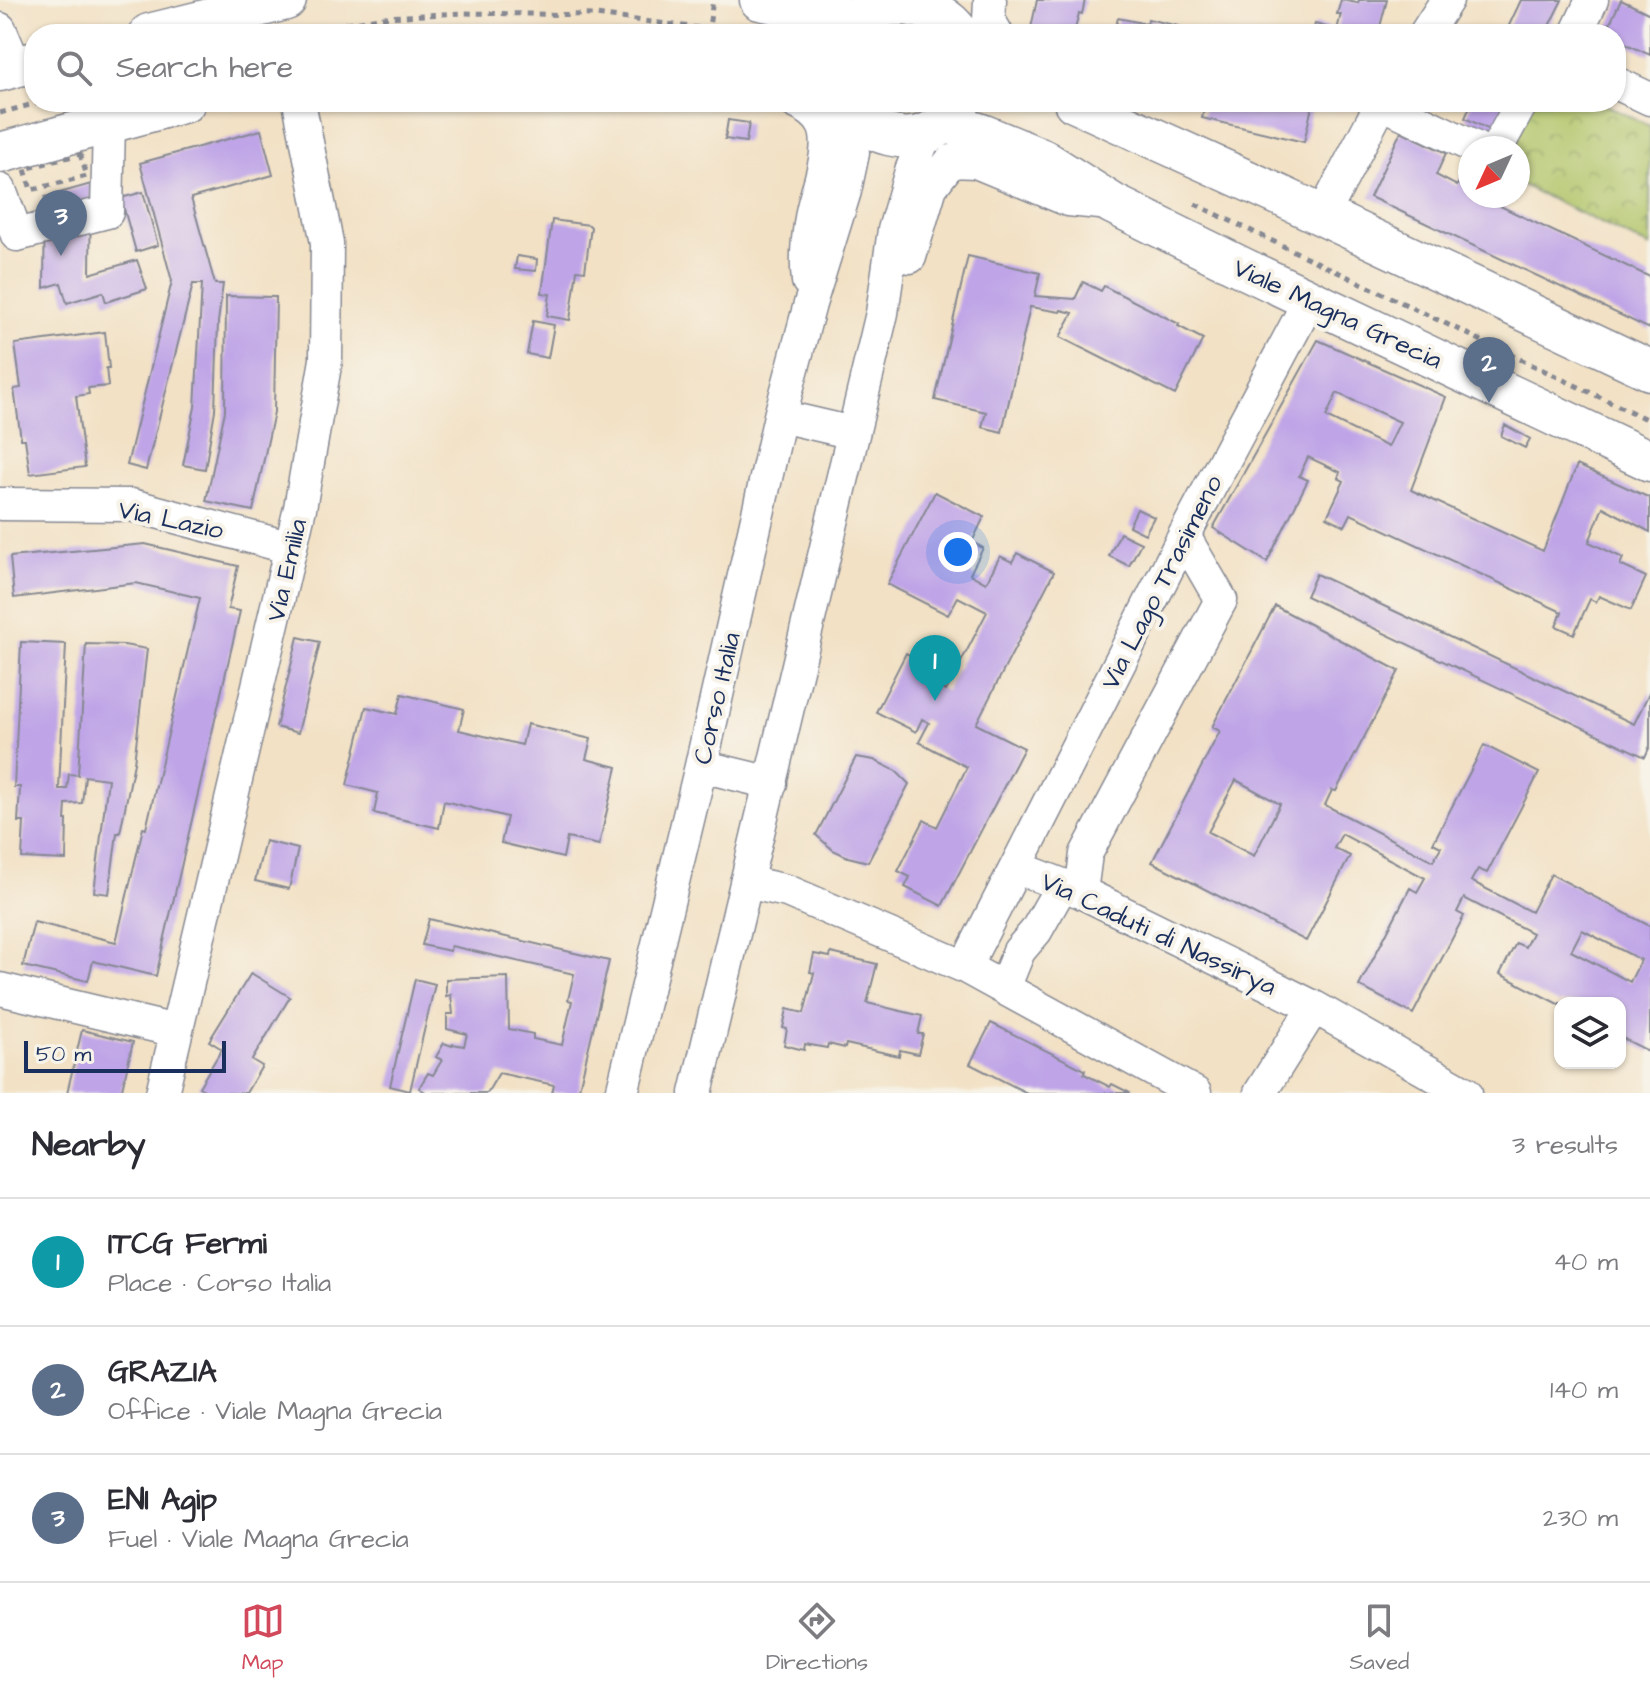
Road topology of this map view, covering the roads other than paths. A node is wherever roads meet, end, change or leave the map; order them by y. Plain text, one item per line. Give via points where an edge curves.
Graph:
1 (760, 0) edge
2 (1447, 0) edge
3 (1592, 0) edge
4 (292, 16) edge
5 (859, 16) edge
6 (974, 19) edge
7 (228, 24) edge
8 (1431, 24) edge
9 (1581, 24) edge
10 (0, 29) edge
11 (17, 67) edge
12 (1626, 88) edge
13 (1650, 99) edge
14 (149, 112) edge
15 (301, 112) edge
16 (827, 112) edge
17 (834, 112) edge
18 (1377, 112) edge
19 (1401, 112) edge
20 (1517, 112) edge
21 (1116, 114) edge
22 (109, 123) junction
23 (946, 130) edge
24 (1504, 136) edge
25 (1458, 139) edge
26 (0, 153) edge
27 (0, 190) edge
28 (1323, 215) junction
29 (1310, 299) junction
30 (1650, 370) edge
31 (780, 416) junction
32 (853, 433) junction
33 (1650, 461) edge
34 (0, 504) edge
35 (1184, 536) junction
36 (291, 548) junction
37 (701, 766) junction
38 (771, 783) junction
39 (1016, 867) junction
40 (746, 882) junction
41 (1071, 888) junction
42 (965, 967) junction
43 (1004, 988) junction
44 (0, 989) edge
45 (1314, 1007) junction
46 (176, 1031) junction
47 (162, 1093) edge
48 (622, 1093) edge
49 (696, 1093) edge
50 (1195, 1093) edge
51 (1260, 1093) edge
52 (1466, 1093) edge

1 - 5 main road
2 - 8 street
3 - 9 street
4 - 7 main road
5 - 6 main road via 889,2 912,2
10 - 11 street
12 - 13 street
14 - 22 main road
15 - 36 street, Via Emilia via 327,243 326,360
16 - 31 street, Corso Italia via 853,153
17 - 23 main road via 885,135
18 - 28 street
19 - 25 street
20 - 24 street
21 - 28 main road
22 - 26 main road
22 - 27 street via 107,212 17,235
23 - 29 main road, Viale Magna Grecia via 984,135 1042,159 1113,204
23 - 32 street via 911,171
28 - 30 main road
29 - 33 main road, Viale Magna Grecia
29 - 35 street, Via Lago Trasimeno
31 - 32 street
31 - 37 street, Corso Italia
32 - 38 street
34 - 36 street, Via Lazio via 131,505
35 - 39 street, Via Lago Trasimeno
35 - 41 street via 1221,600
36 - 46 street, Via Emilia
37 - 38 street
37 - 48 street, Corso Italia
38 - 40 street
39 - 41 street, Via Caduti di Nassirya
39 - 42 street, Via Caduti di Nassirya
40 - 42 street via 787,891
40 - 49 street
41 - 43 street via 1019,951
41 - 45 street, Via Caduti di Nassirya
42 - 43 street
43 - 50 street
44 - 46 street
45 - 51 street
45 - 52 street, Via Caduti di Nassirya
46 - 47 street, Via Emilia

